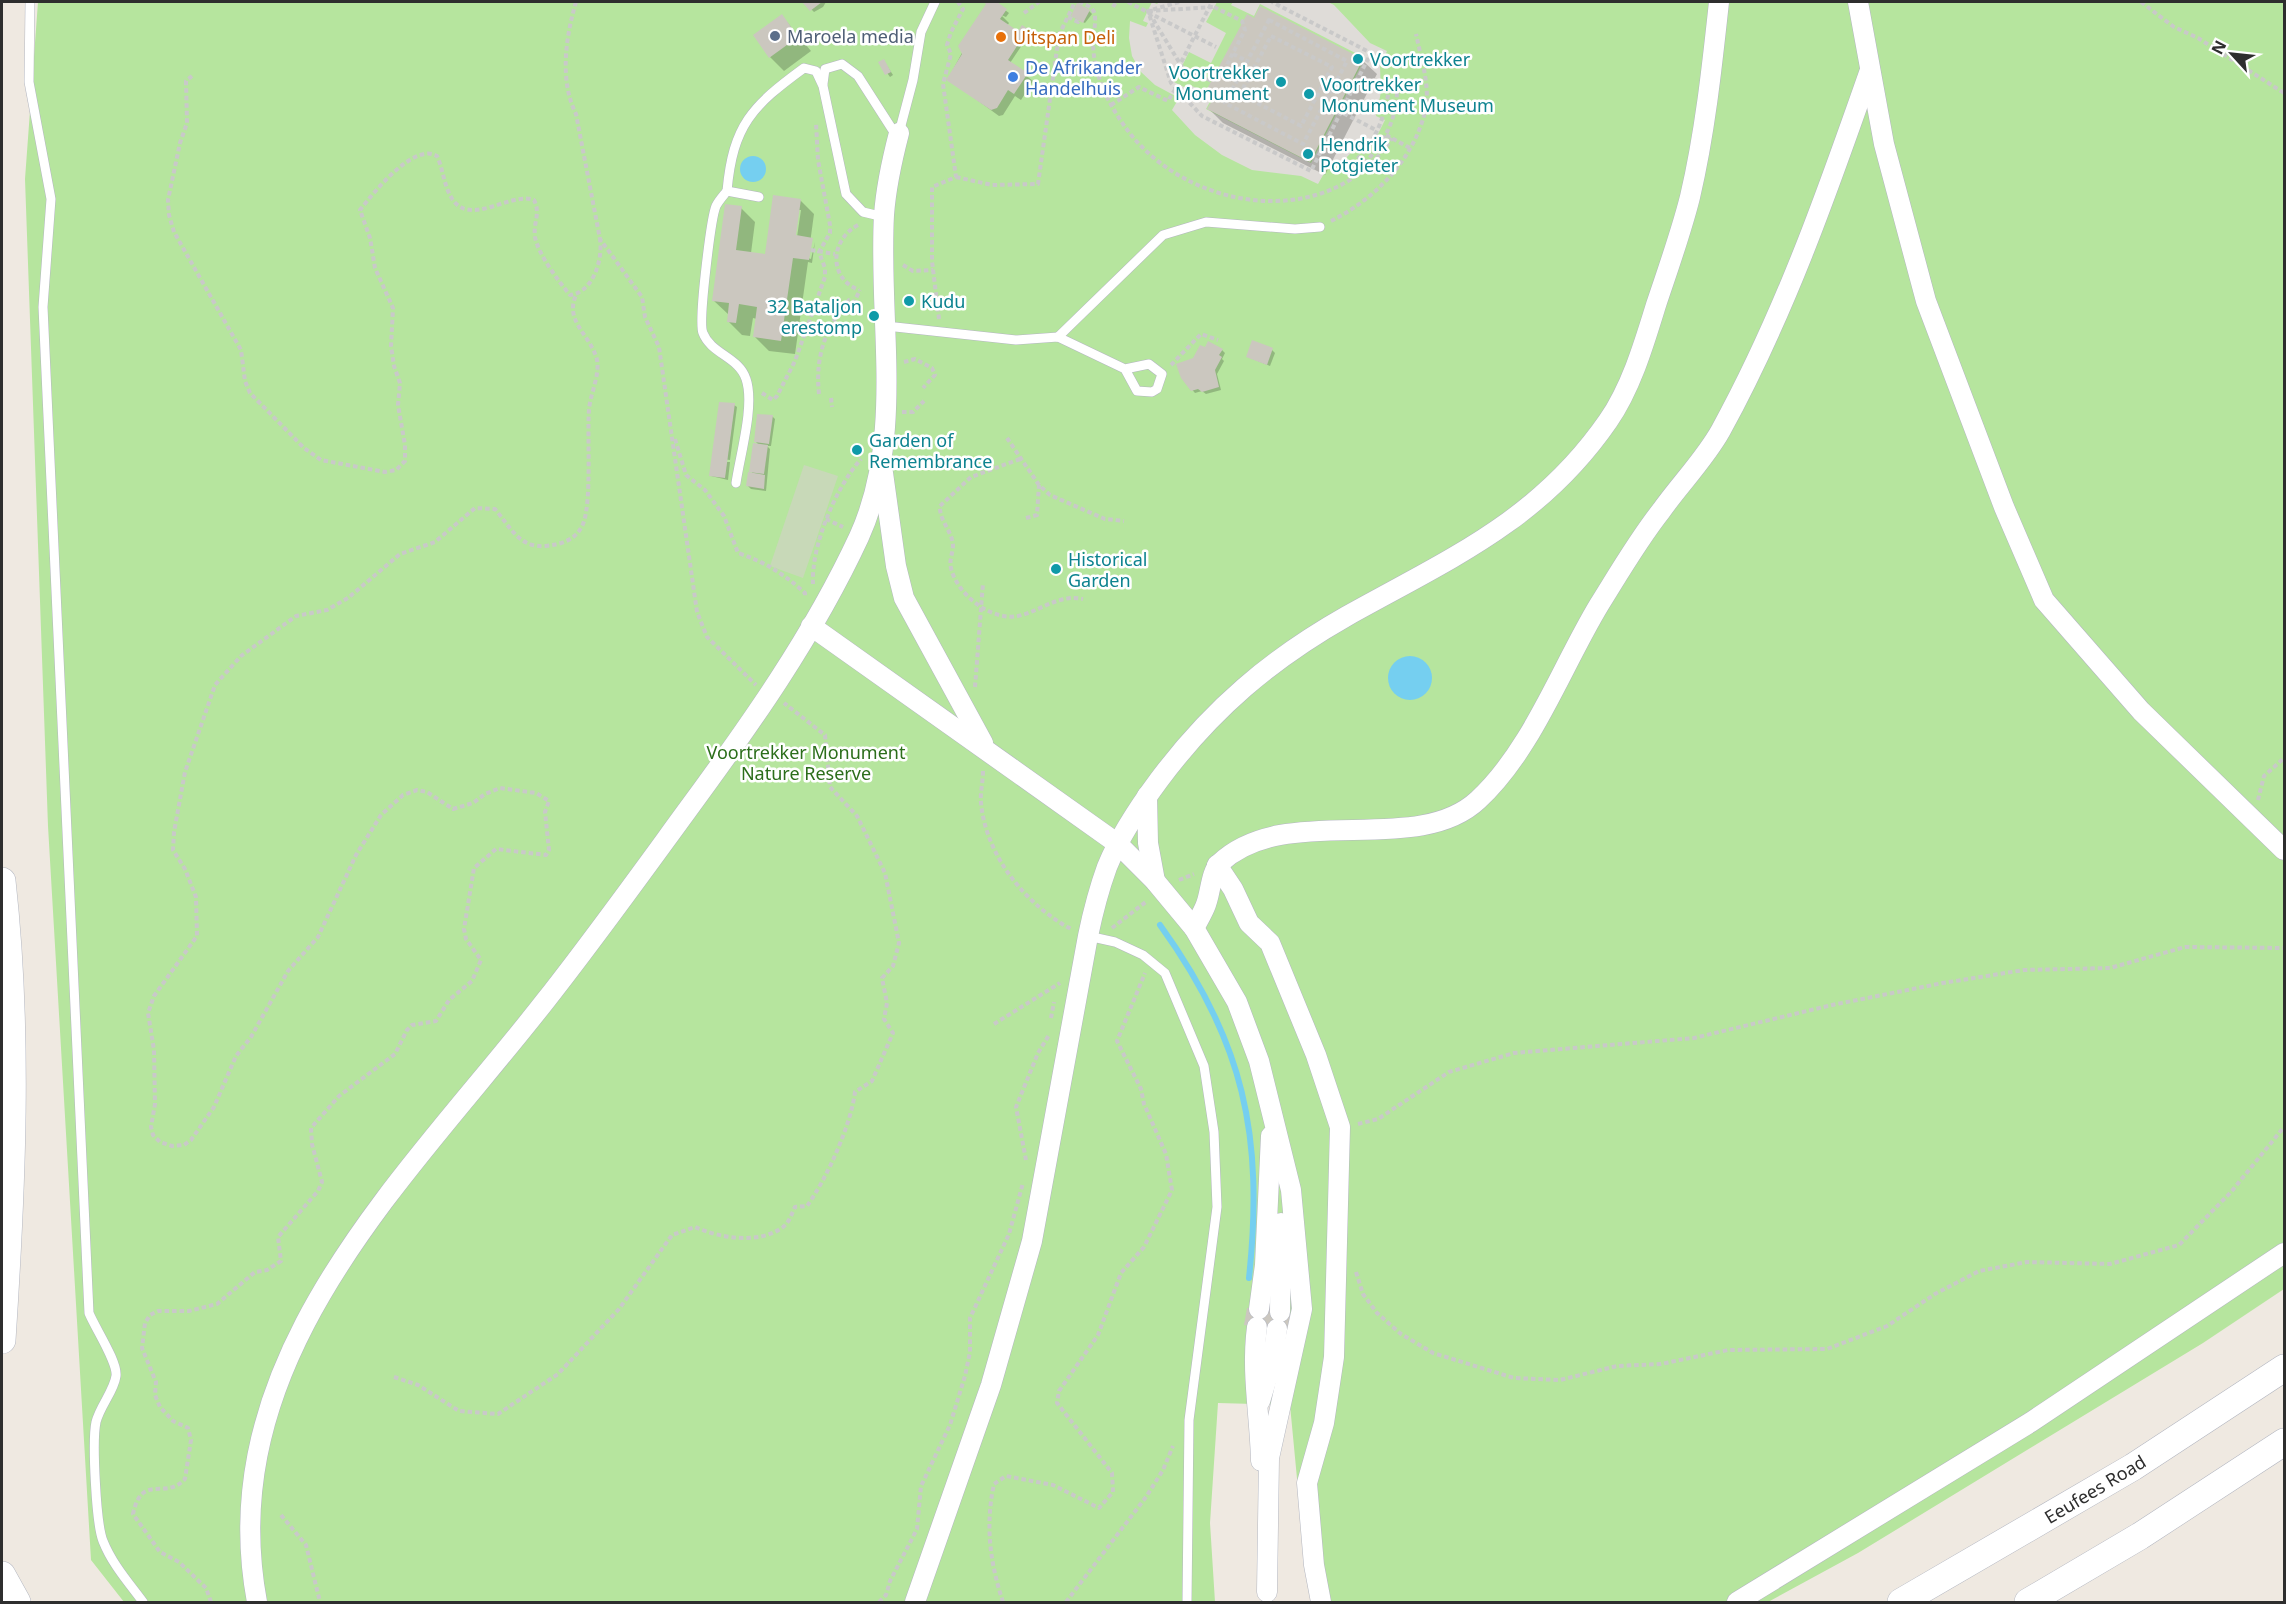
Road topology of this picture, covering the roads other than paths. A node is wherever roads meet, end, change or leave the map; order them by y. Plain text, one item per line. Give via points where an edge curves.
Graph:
1 (30, 2) edge
2 (935, 2) edge
3 (1719, 2) edge
4 (1858, 2) edge
5 (1870, 70) junction
6 (823, 86) junction
7 (899, 133) junction
8 (727, 191) junction
9 (759, 196) dead end
10 (876, 220) junction
11 (1320, 227) road end
12 (886, 326) junction
13 (1058, 337) junction
14 (1125, 369) junction
15 (874, 453) junction
16 (736, 483) dead end
17 (811, 626) junction
18 (992, 764) junction
19 (1147, 796) junction
20 (1118, 844) junction
21 (2284, 850) edge
22 (1217, 866) junction
23 (2, 881) edge
24 (1155, 888) junction
25 (1194, 928) junction
26 (1088, 936) junction
27 (1271, 1107) junction
28 (2284, 1253) edge
29 (2, 1340) edge
30 (2284, 1368) edge
31 (2284, 1442) edge
32 (2, 1575) edge
33 (1267, 1597) edge
34 (17, 1602) edge
35 (143, 1602) edge
36 (257, 1602) edge
37 (915, 1602) edge
38 (1187, 1602) edge
39 (1321, 1602) edge
40 (1737, 1602) edge
41 (1901, 1602) edge
42 (2028, 1602) edge

1 - 35 lane via 29,82 51,199 44,307 88,1313 113,1356 116,1376 99,1412 93,1438 102,1539 112,1561
2 - 7 lane via 921,32
3 - 19 street via 1707,107 1689,200 1651,321 1609,420 1548,491 1502,529 1450,562 1347,616 1252,679 1205,723
4 - 5 street
5 - 21 street via 1884,144 1926,301 2004,507 2044,600 2141,711
5 - 22 street via 1810,241 1719,434 1658,514 1598,606 1510,765 1477,802 1445,821 1309,831 1245,844
6 - 7 lane via 825,69 842,64 858,76 892,129
6 - 8 lane via 816,71 804,68 776,88 743,123 730,157
6 - 10 lane via 846,194
7 - 10 street
8 - 9 lane
8 - 16 lane via 716,207 701,321 702,332 710,343 739,365 747,380 749,401
10 - 12 street
11 - 13 lane via 1295,229 1206,222 1163,235
12 - 13 lane via 1016,340
12 - 15 street via 887,389
13 - 14 lane
14 - 14 lane via 1149,364 1159,370 1162,374 1157,389 1145,393 1133,386
15 - 17 street via 867,515
15 - 18 street via 904,598
17 - 18 street
17 - 36 street via 757,714 644,869 533,1016 385,1200 317,1300 273,1392 257,1453 250,1534
18 - 20 street
19 - 20 street
19 - 24 street via 1148,843
20 - 24 street
20 - 26 street via 1097,897
22 - 25 street via 1206,907
22 - 39 street via 1249,923 1270,943 1316,1055 1340,1127 1334,1357 1324,1423 1306,1483
23 - 29 main road via 12,1048 10,1223
24 - 25 street
25 - 27 street via 1237,1002
26 - 37 street via 1073,972 1032,1241 991,1385
26 - 38 lane via 1115,942 1165,973 1204,1066 1214,1132 1217,1207 1189,1420
27 - 33 street via 1268,1319 1253,1359 1259,1404
27 - 33 street via 1291,1190 1302,1309 1269,1458
28 - 40 street via 2040,1416
30 - 41 main road, Eeufees Road via 2133,1467
31 - 42 main road via 2140,1536
32 - 34 main road

